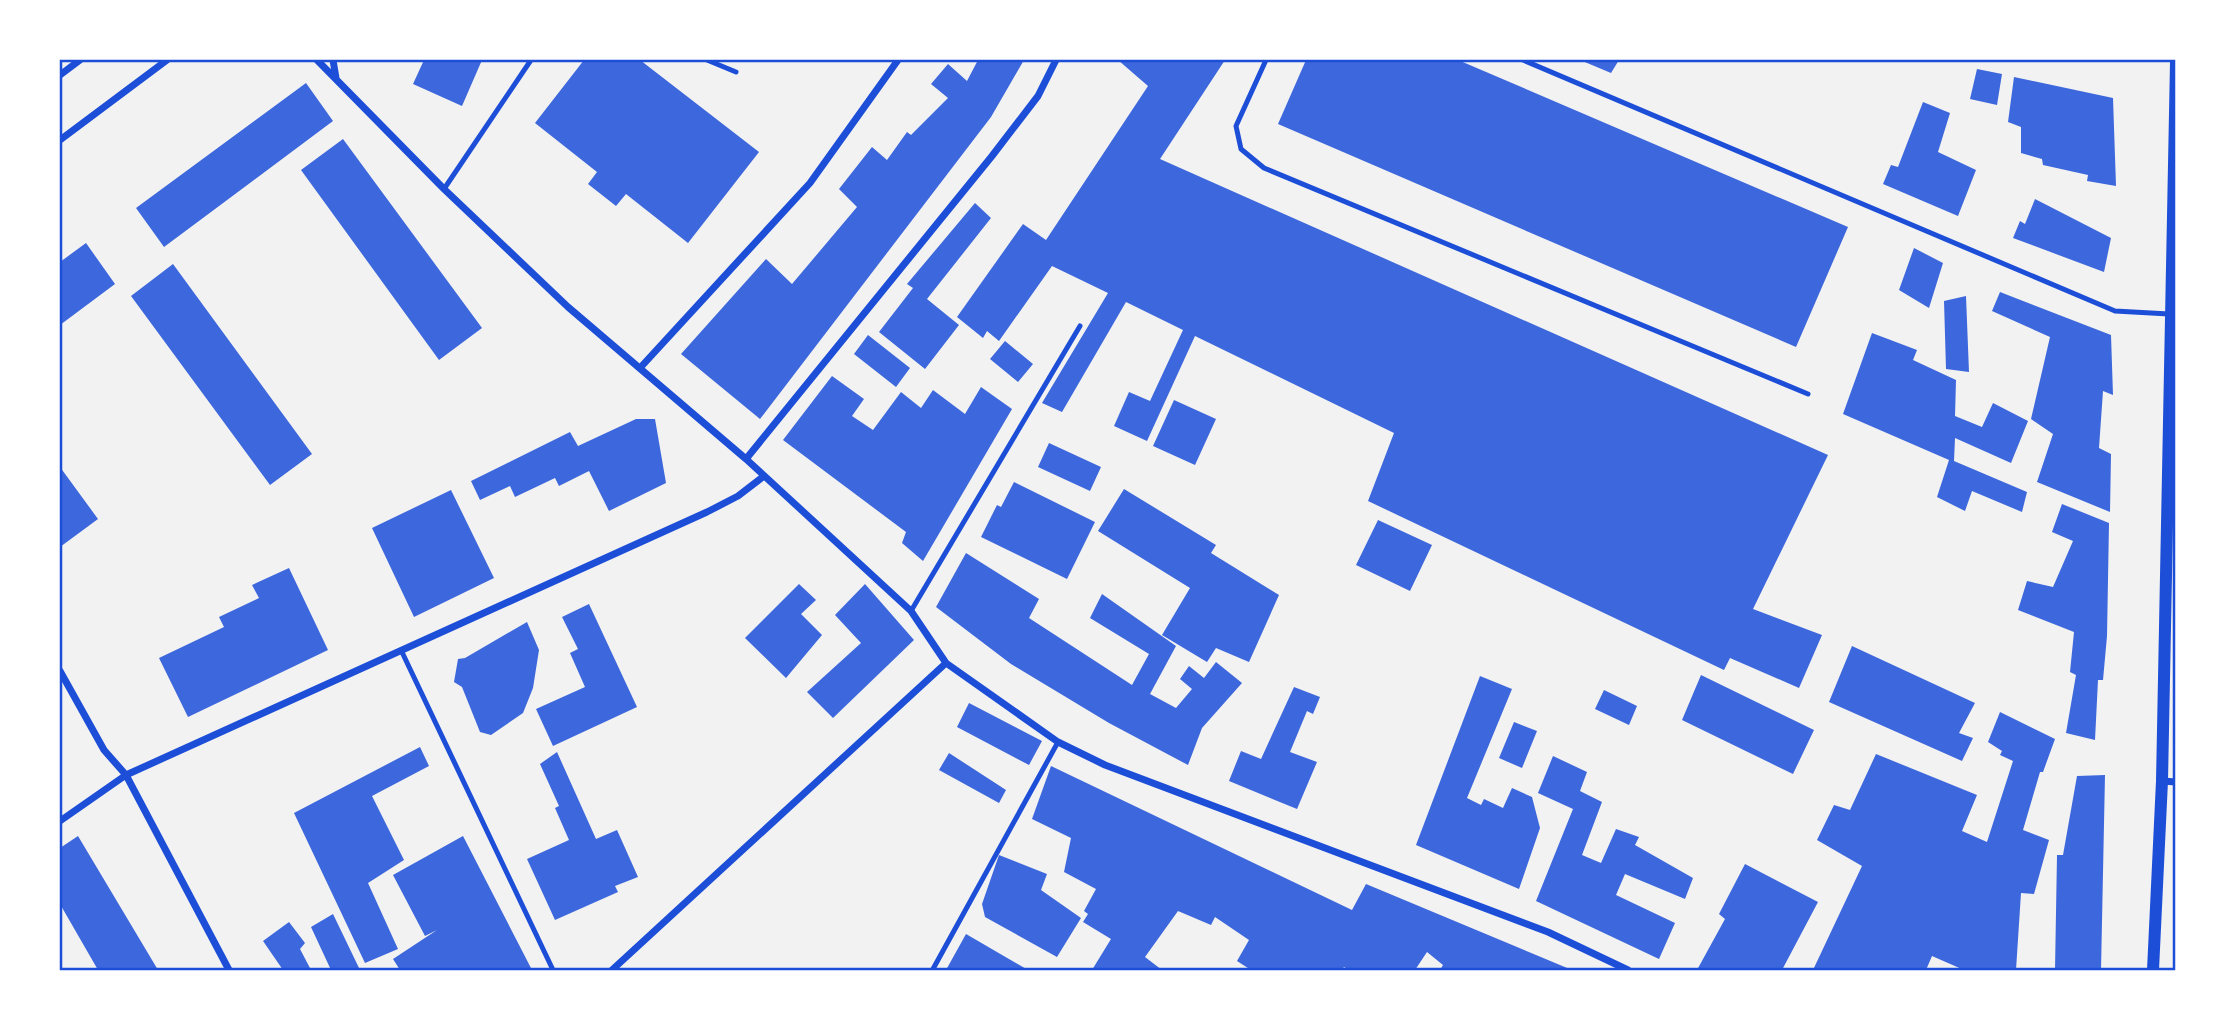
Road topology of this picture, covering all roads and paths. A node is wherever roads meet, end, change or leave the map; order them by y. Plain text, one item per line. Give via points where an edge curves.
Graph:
1 (80, 60) edge
2 (167, 60) edge
3 (317, 60) edge
4 (333, 60) edge
5 (531, 60) edge
6 (707, 60) edge
7 (898, 60) edge
8 (1056, 60) edge
9 (1266, 60) edge
10 (1523, 60) edge
11 (2175, 62) edge
12 (736, 72) dead end
13 (60, 75) edge
14 (336, 79) junction
15 (60, 141) edge
16 (444, 189) junction
17 (2169, 314) junction
18 (1080, 326) dead end
19 (640, 368) junction
20 (1808, 394) dead end
21 (746, 459) junction
22 (764, 476) junction
23 (911, 611) junction
24 (401, 650) junction
25 (946, 663) junction
26 (60, 671) edge
27 (1058, 742) junction
28 (126, 775) junction
29 (2162, 781) junction
30 (2175, 782) edge
31 (60, 821) edge
32 (933, 969) edge
33 (229, 971) edge
34 (553, 971) edge
35 (612, 971) edge
36 (1628, 971) edge
37 (2154, 971) edge

1 - 13 street
2 - 15 street
3 - 14 street
4 - 14 street
5 - 16 lane
6 - 12 lane
7 - 19 street via 810,183
8 - 21 street via 1038,96 992,156
9 - 20 lane via 1236,125 1241,149 1264,168
10 - 17 lane via 2115,311
11 - 17 street
14 - 16 street
16 - 19 street via 568,307
17 - 29 street
18 - 23 lane
19 - 21 street
21 - 22 street
22 - 23 street
22 - 24 street via 707,512
23 - 25 street
24 - 28 street
24 - 34 lane
25 - 27 street
25 - 35 street
26 - 28 street via 104,750
27 - 32 lane
27 - 36 street via 1105,765 1548,932
28 - 31 street
28 - 33 street
29 - 30 street
29 - 37 street

